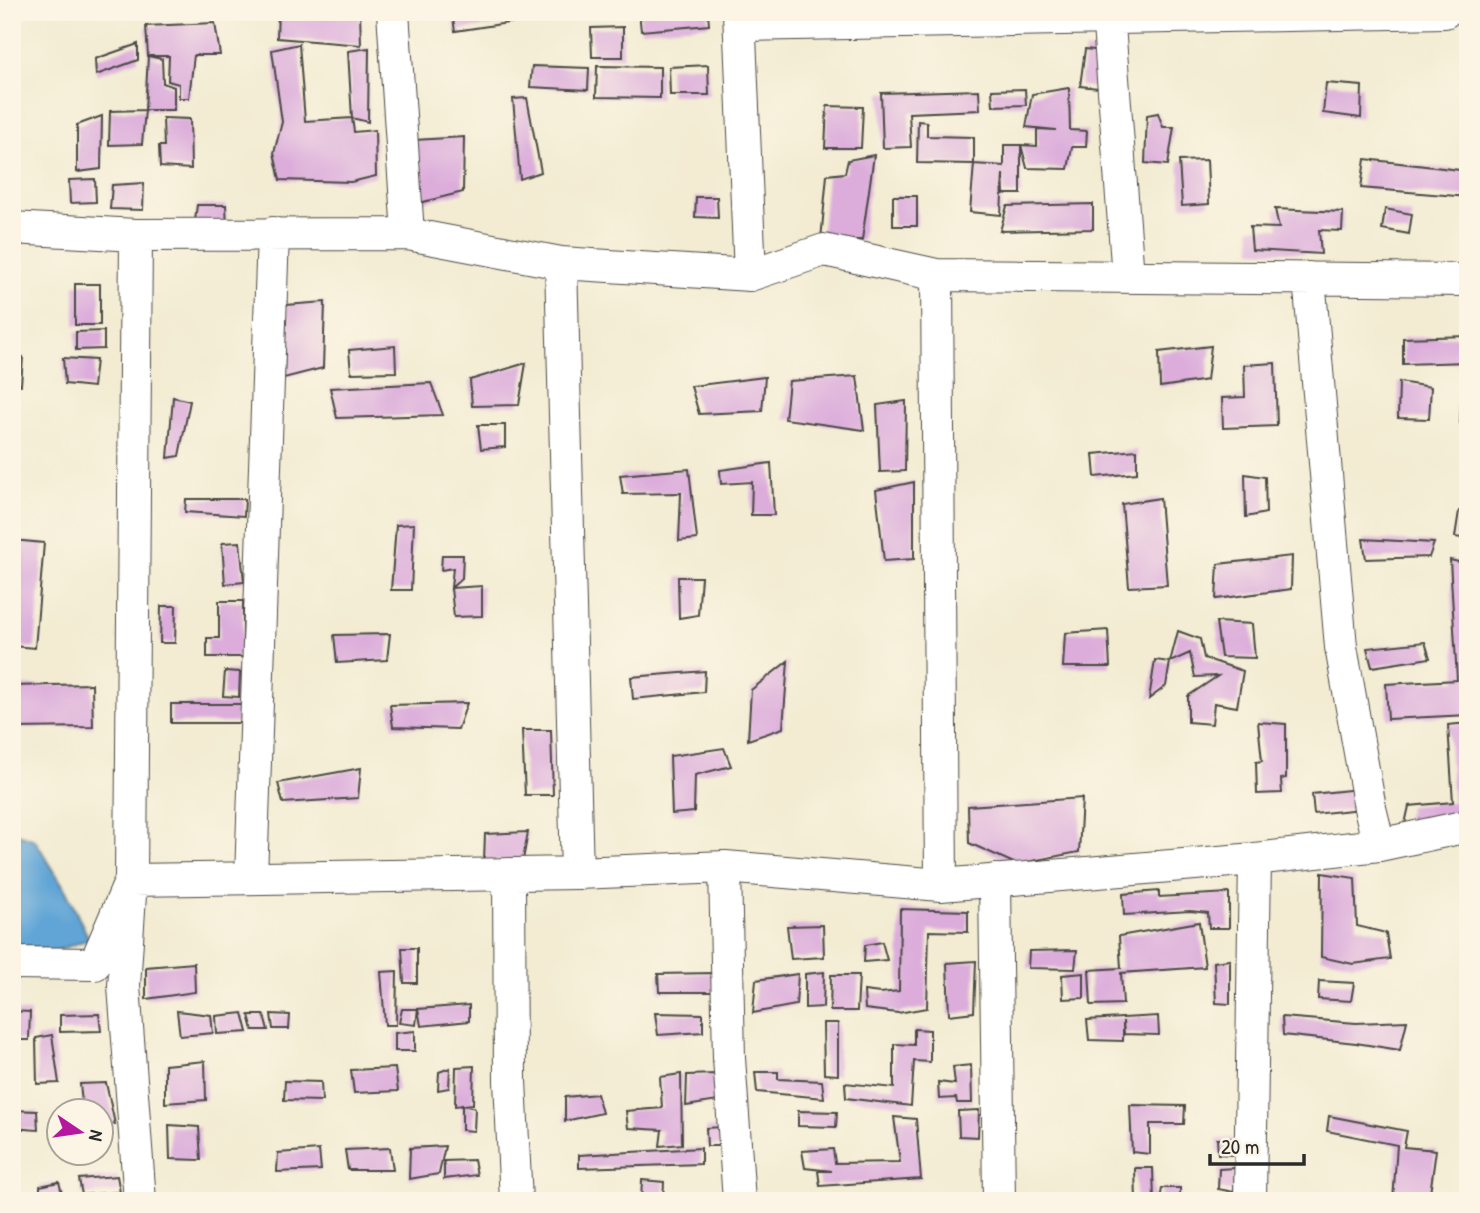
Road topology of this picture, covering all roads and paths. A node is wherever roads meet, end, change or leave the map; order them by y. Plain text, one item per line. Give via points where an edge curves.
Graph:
1 (393, 12) edge
2 (1445, 12) edge
3 (1108, 16) edge
4 (740, 19) edge
5 (12, 229) edge
6 (273, 233) junction
7 (408, 234) junction
8 (136, 235) junction
9 (561, 263) junction
10 (750, 275) junction
11 (937, 275) junction
12 (1128, 276) junction
13 (1309, 278) junction
14 (1468, 280) edge
15 (1468, 826) edge
16 (1379, 845) junction
17 (1255, 859) junction
18 (725, 867) junction
19 (577, 873) junction
20 (509, 874) junction
21 (251, 878) junction
22 (131, 880) junction
23 (995, 880) junction
24 (941, 885) junction
25 (12, 962) edge
26 (140, 1201) edge
27 (516, 1201) edge
28 (739, 1201) edge
29 (999, 1201) edge
30 (1250, 1201) edge

1 - 7 street
2 - 3 street
3 - 4 street
3 - 12 street
4 - 10 street
5 - 8 street
6 - 7 street
6 - 8 street
6 - 21 street
7 - 9 street
8 - 22 street
9 - 10 street
9 - 19 street
10 - 11 street via 824,250
11 - 12 street
11 - 24 street
12 - 13 street
13 - 14 street
13 - 16 street via 1340,647
15 - 16 street
16 - 17 street
17 - 23 street
17 - 30 street
18 - 19 street
18 - 24 street
18 - 28 street via 729,1058
19 - 20 street
20 - 21 street
20 - 27 street
21 - 22 street
22 - 25 street via 95,964
22 - 26 street via 124,986
23 - 24 street
23 - 29 street

